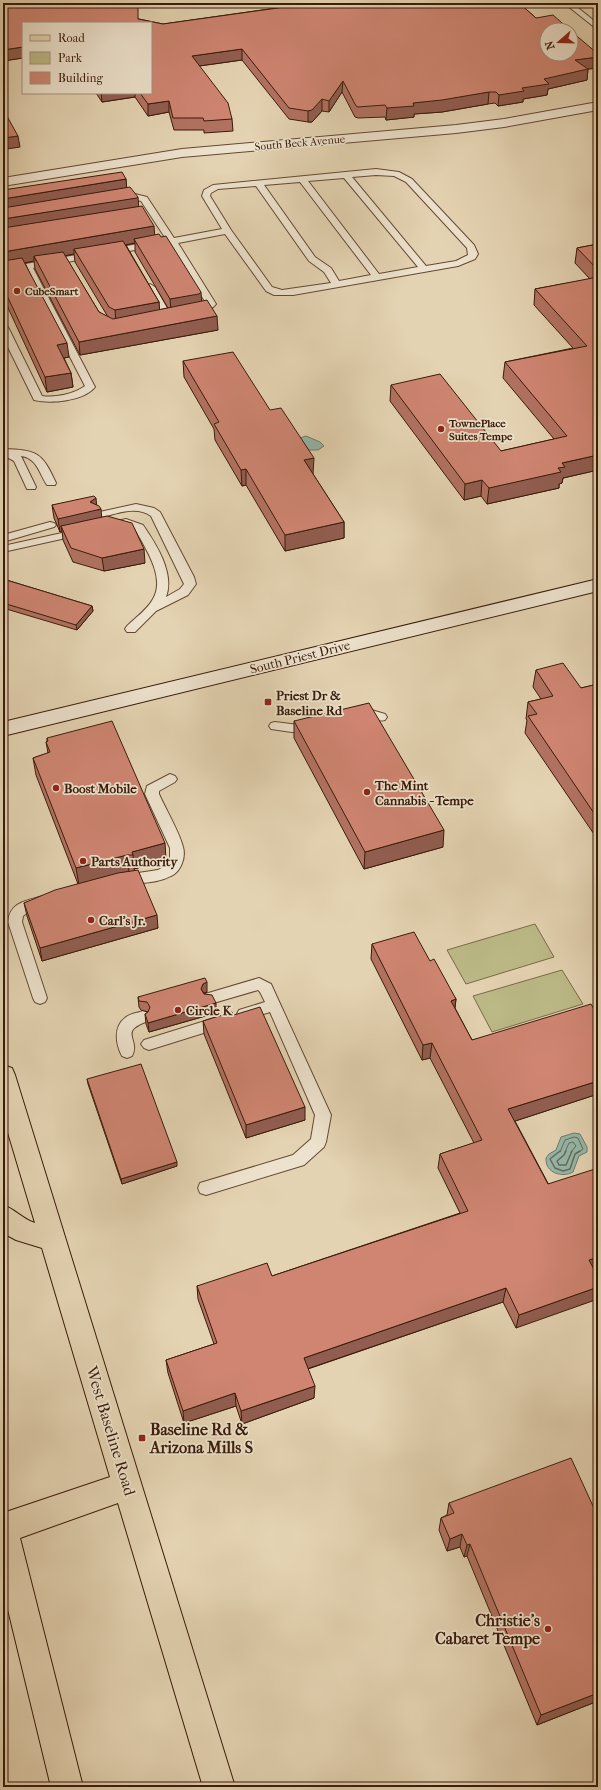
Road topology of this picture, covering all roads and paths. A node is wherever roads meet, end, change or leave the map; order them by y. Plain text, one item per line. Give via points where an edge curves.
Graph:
1 (568, 3) edge
2 (598, 28) edge
3 (598, 106) edge
4 (346, 175) junction
5 (302, 179) junction
6 (3, 182) edge
7 (258, 183) junction
8 (109, 200) edge
9 (227, 231) junction
10 (172, 241) junction
11 (28, 267) junction
12 (424, 269) junction
13 (3, 271) edge
14 (143, 276) edge
15 (377, 277) junction
16 (337, 284) junction
17 (3, 326) edge
18 (4, 452) edge
19 (50, 483) dead end
20 (31, 487) dead end
21 (99, 515) edge
22 (50, 525) dead end
23 (3, 539) edge
24 (3, 549) edge
25 (598, 585) edge
26 (151, 609) junction
27 (131, 629) dead end
28 (349, 716) edge
29 (381, 717) dead end
30 (321, 724) edge
31 (275, 726) dead end
32 (3, 729) edge
33 (170, 780) dead end
34 (107, 884) edge
35 (55, 898) edge
36 (40, 998) dead end
37 (210, 998) edge
38 (274, 1004) junction
39 (143, 1017) dead end
40 (149, 1044) dead end
41 (127, 1052) dead end
42 (3, 1075) edge
43 (206, 1188) dead end
44 (3, 1216) edge
45 (53, 1239) junction
46 (128, 1485) junction
47 (3, 1529) edge
48 (67, 1787) edge
49 (219, 1787) edge

1 - 2 lane
3 - 6 street, South Beck Avenue via 456,129 182,154
4 - 5 lane
4 - 12 lane
4 - 12 lane via 390,172 404,176 471,247 473,254 468,260
5 - 7 lane
5 - 15 lane
7 - 9 lane via 216,187 207,192 206,196
7 - 16 lane via 312,259 328,270
8 - 10 lane via 131,196 144,199 149,214
9 - 10 lane
9 - 16 lane via 269,289 274,292 293,292
10 - 11 lane via 70,263
10 - 14 lane via 211,304 203,310 171,317
11 - 13 lane
11 - 17 lane via 90,387 82,393 51,400 38,398
12 - 15 lane
15 - 16 lane
18 - 19 lane via 36,456
18 - 20 lane via 18,459
21 - 26 lane via 141,507 151,509 156,514 190,584 184,592
22 - 23 lane
24 - 26 lane via 125,522 133,523 139,527 163,576 164,586 160,598
25 - 32 street, South Priest Drive
26 - 27 lane
28 - 29 lane via 368,713
30 - 31 lane via 299,730
33 - 34 lane via 152,789 152,794 177,848 176,864 160,875 129,878
35 - 36 lane via 32,904 16,914 15,922
37 - 38 lane via 259,984 266,988
38 - 40 lane
38 - 43 lane via 324,1115 318,1142 298,1160
39 - 41 lane via 131,1021 125,1027
42 - 45 main road, West Baseline Road
44 - 45 main road via 20,1231
45 - 46 main road, West Baseline Road
46 - 47 main road
46 - 49 main road, West Baseline Road
47 - 48 main road

